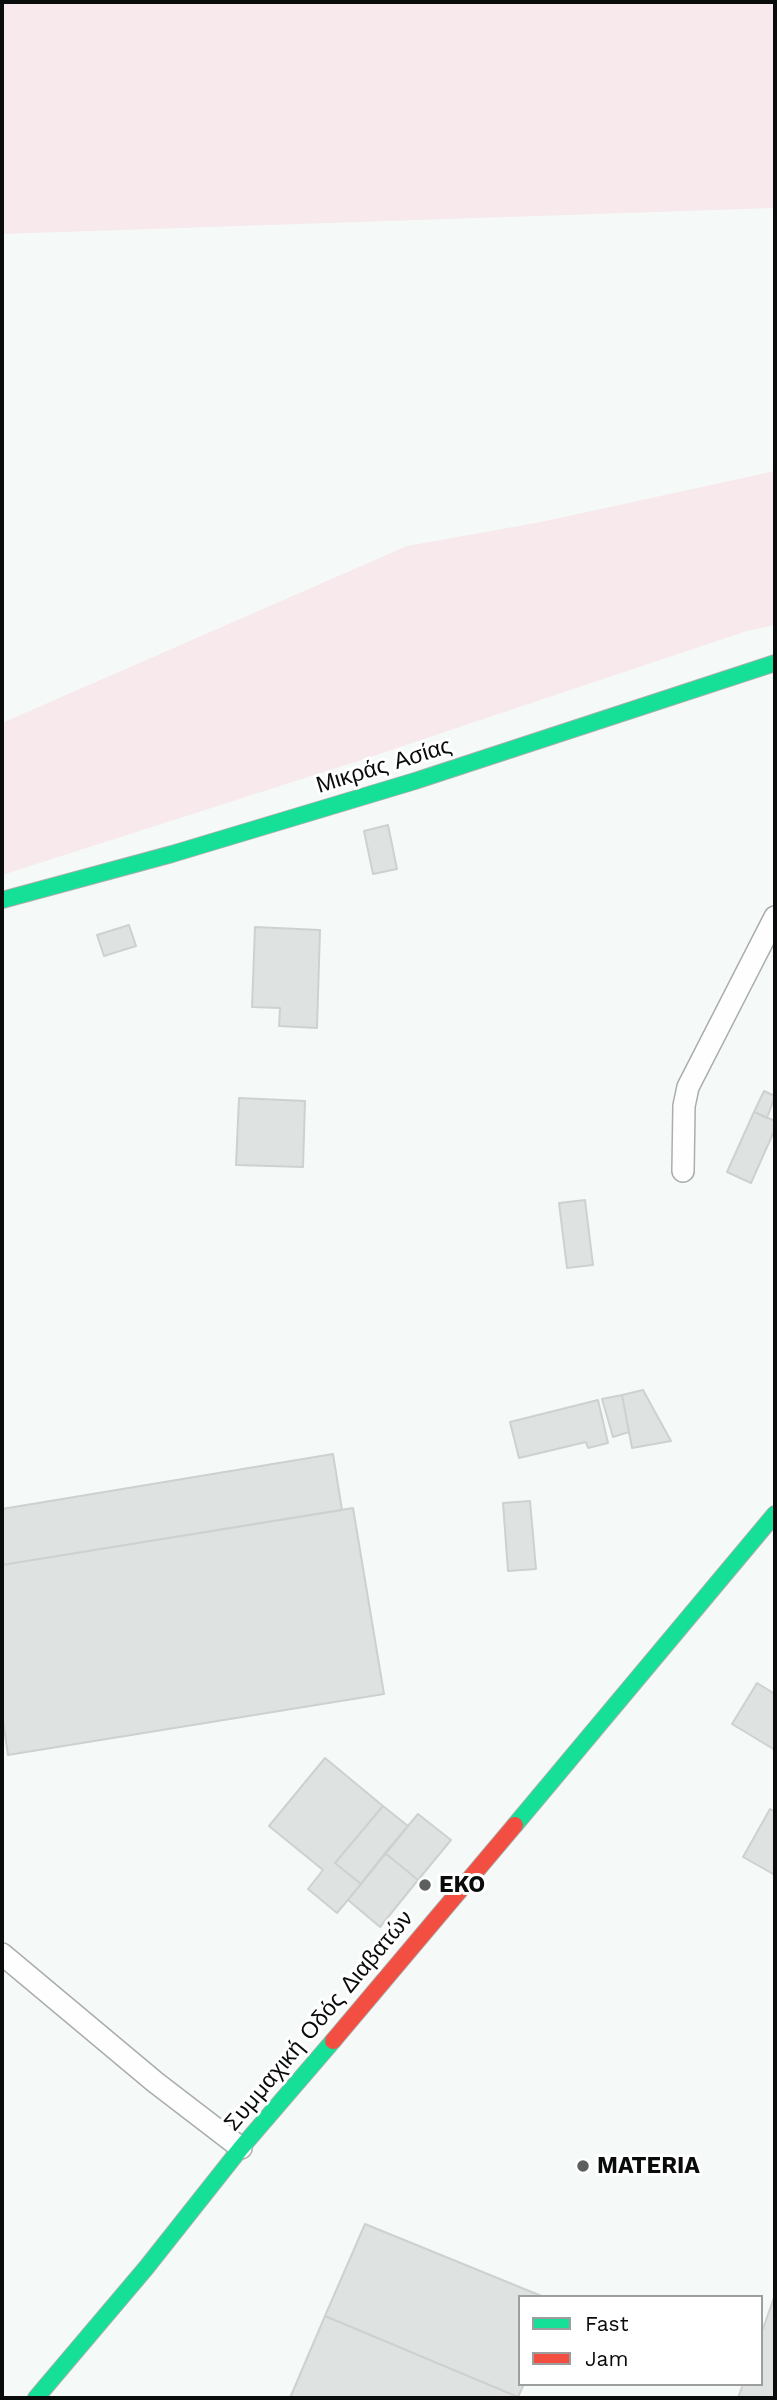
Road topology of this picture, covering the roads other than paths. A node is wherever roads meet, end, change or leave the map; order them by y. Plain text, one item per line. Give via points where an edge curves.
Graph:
1 (775, 663) edge
2 (2, 900) edge
3 (775, 917) edge
4 (683, 1171) dead end
5 (775, 1514) edge
6 (2, 1954) edge
7 (241, 2148) junction
8 (36, 2398) edge

1 - 2 street, Μικράς Ασίας via 415,781
3 - 4 lane via 688,1087
5 - 7 street, Συμμαχική Οδός Διαβατών
6 - 7 lane
7 - 8 street, Συμμαχική Οδός Διαβατών

